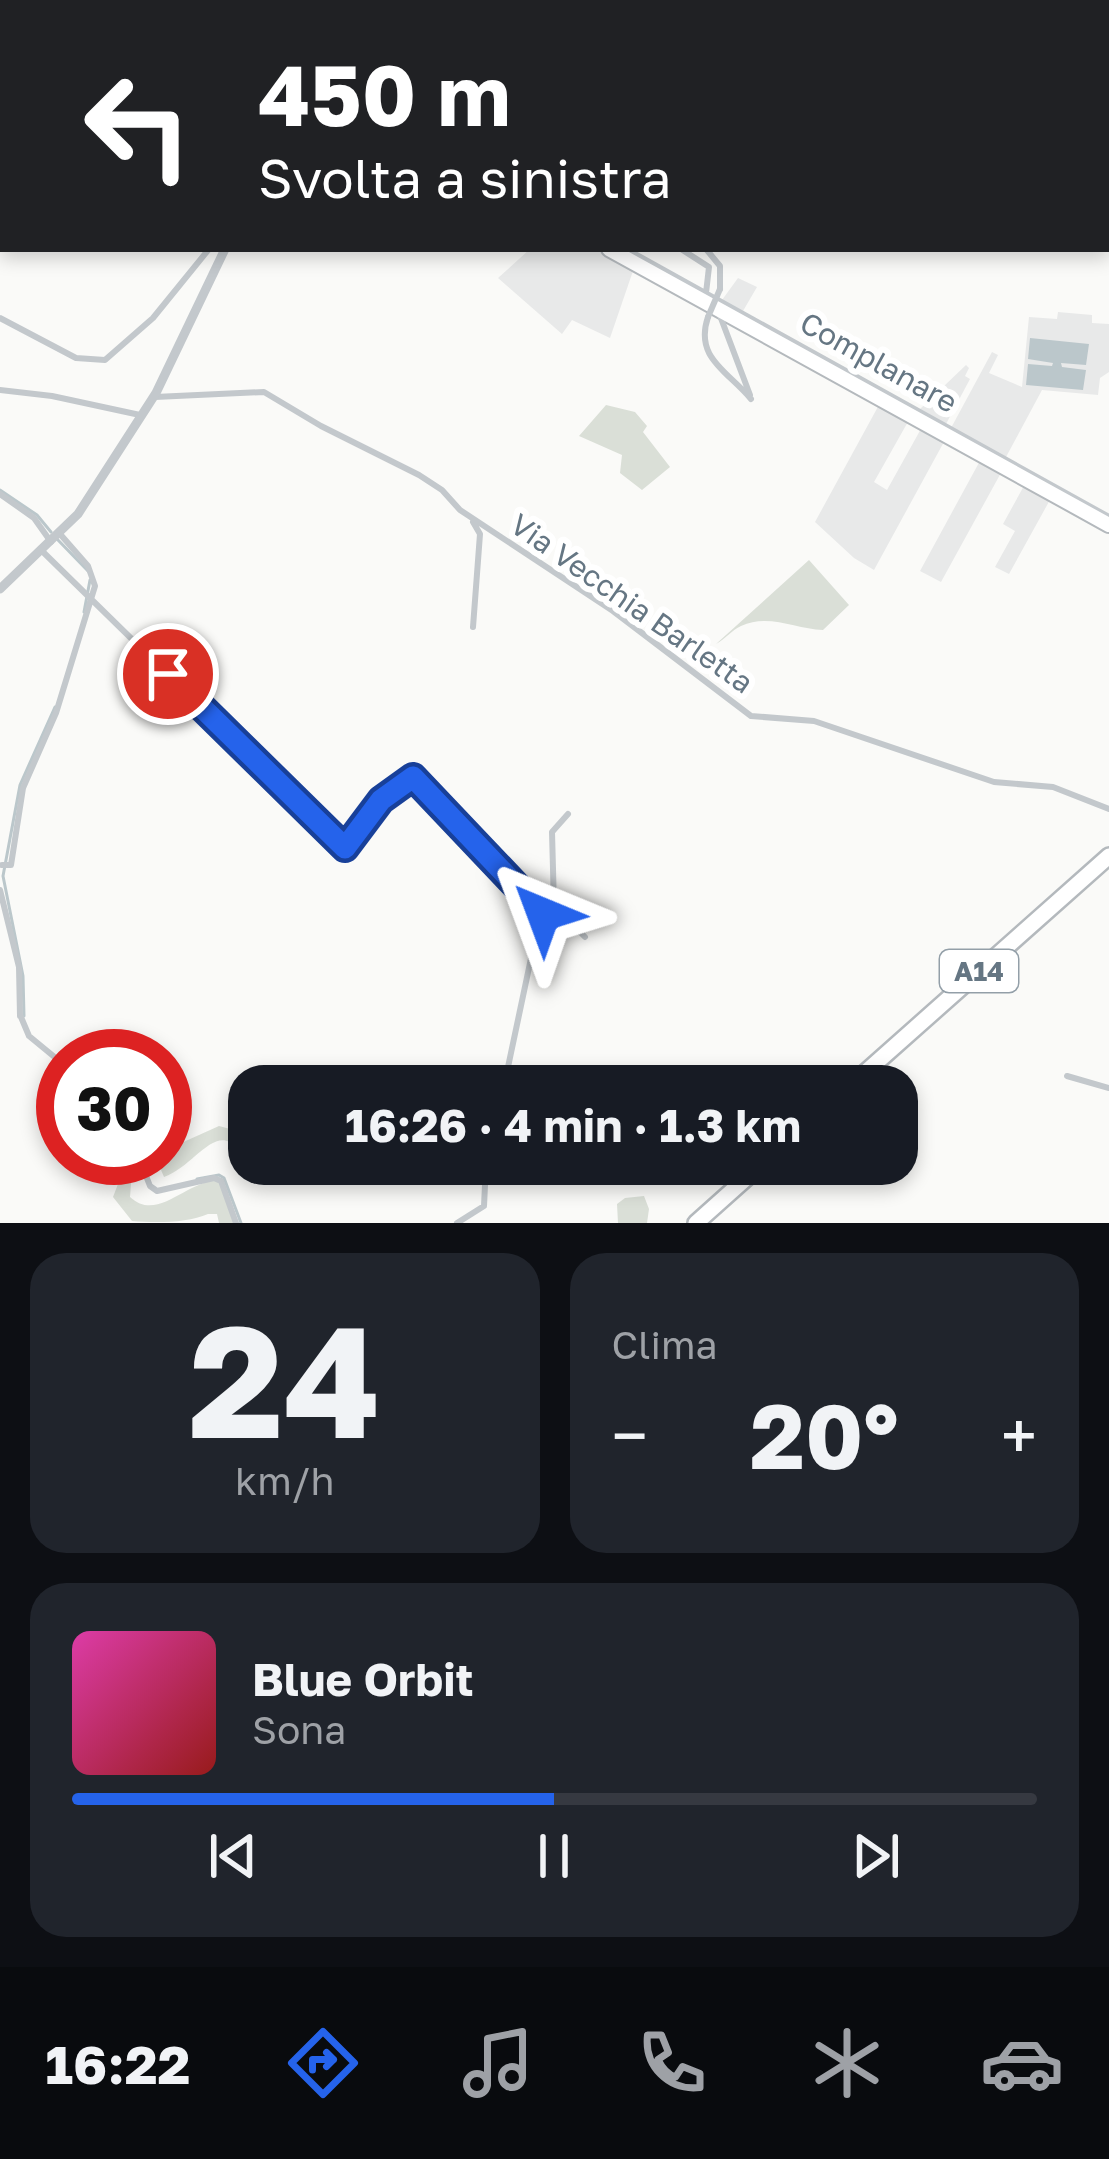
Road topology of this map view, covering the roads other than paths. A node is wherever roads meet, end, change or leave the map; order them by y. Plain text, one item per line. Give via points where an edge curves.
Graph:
1 (207, 252) edge
2 (224, 252) edge
3 (617, 252) edge
4 (619, 252) edge
5 (620, 252) edge
6 (686, 252) edge
7 (708, 252) edge
8 (631, 265) dead end
9 (656, 282) dead end
10 (706, 293) junction
11 (717, 312) junction
12 (0, 317) edge
13 (727, 317) junction
14 (737, 323) junction
15 (723, 328) junction
16 (740, 365) junction
17 (728, 377) junction
18 (742, 382) junction
19 (0, 390) edge
20 (154, 397) junction
21 (751, 399) dead end
22 (140, 415) junction
23 (442, 490) junction
24 (0, 494) edge
25 (1109, 522) edge
26 (56, 537) junction
27 (41, 550) junction
28 (0, 589) edge
29 (89, 597) junction
30 (473, 626) dead end
31 (1109, 808) edge
32 (568, 814) dead end
33 (1109, 858) edge
34 (2, 867) edge
35 (511, 881) junction
36 (0, 890) edge
37 (36, 1042) edge
38 (509, 1065) edge
39 (877, 1065) edge
40 (1067, 1076) dead end
41 (1109, 1088) edge
42 (192, 1183) edge
43 (150, 1185) edge
44 (186, 1185) edge
45 (486, 1185) edge
46 (742, 1185) edge
47 (236, 1223) edge
48 (457, 1223) edge
49 (699, 1223) edge

1 - 12 street via 154,318 105,360 76,358
2 - 20 street
3 - 8 street
4 - 25 highway
5 - 10 street, Complanare
6 - 10 street via 709,267
7 - 17 street, bridge via 720,266 720,289 705,349
9 - 11 street, Complanare
10 - 25 street, Complanare
11 - 13 street, Complanare
11 - 15 street
13 - 14 street, Complanare
13 - 15 street
14 - 15 street
14 - 25 street, Complanare
15 - 16 street
16 - 17 street
16 - 18 street
17 - 18 street
18 - 21 street
19 - 22 street
20 - 22 street
20 - 23 street, Via Vecchia Barletta via 264,392
22 - 26 street
23 - 30 street via 479,533
23 - 31 street, Via Vecchia Barletta via 751,716 814,721 994,782 1053,787
24 - 26 street
26 - 27 street
26 - 29 street via 92,572
27 - 28 street
27 - 29 street
29 - 34 street via 56,714 23,788 11,865
29 - 35 street via 345,848 411,776
32 - 35 street via 552,832 554,906 586,936
33 - 39 highway, A14
35 - 38 street via 543,914
36 - 37 street via 19,967 21,1016
40 - 41 street
42 - 47 street via 220,1180
43 - 44 street via 157,1192
45 - 48 street via 484,1206
46 - 49 highway

